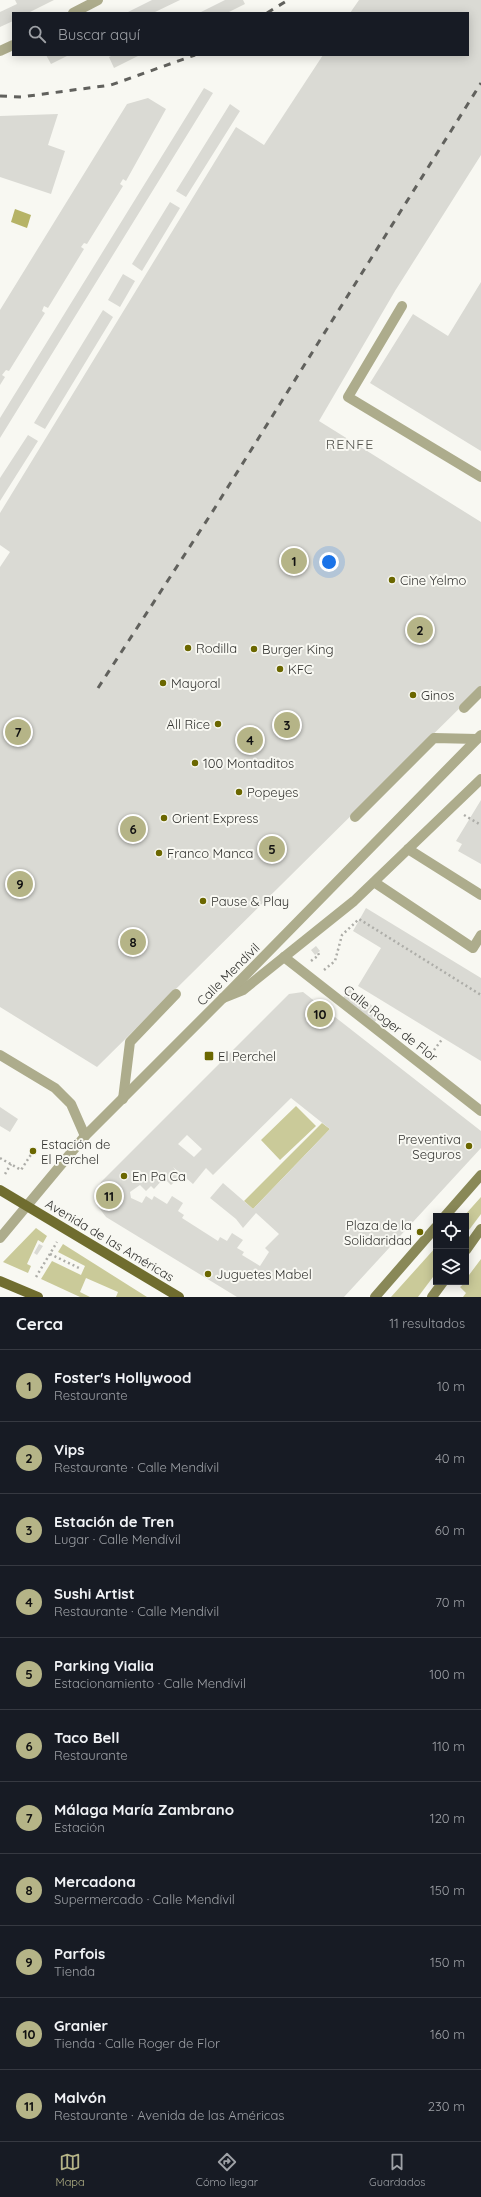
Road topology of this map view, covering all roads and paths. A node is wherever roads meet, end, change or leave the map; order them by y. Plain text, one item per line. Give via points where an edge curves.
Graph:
1 (96, 0) edge
2 (75, 12) edge
3 (12, 45) edge
4 (0, 51) edge
5 (402, 306) dead end
6 (481, 477) edge
7 (481, 691) edge
8 (464, 708) dead end
9 (479, 737) edge
10 (481, 779) edge
11 (355, 817) dead end
12 (470, 819) dead end
13 (481, 825) edge
14 (408, 849) junction
15 (374, 882) junction
16 (481, 895) edge
17 (481, 935) edge
18 (284, 957) junction
19 (313, 979) junction
20 (176, 994) dead end
21 (481, 994) edge
22 (223, 998) junction
23 (443, 1038) dead end
24 (0, 1055) edge
25 (422, 1065) junction
26 (123, 1098) junction
27 (481, 1111) edge
28 (85, 1136) junction
29 (32, 1153) dead end
30 (0, 1158) edge
31 (11, 1164) junction
32 (5, 1174) dead end
33 (481, 1175) edge
34 (0, 1190) edge
35 (27, 1206) junction
36 (449, 1213) edge
37 (481, 1229) edge
38 (433, 1230) edge
39 (0, 1238) edge
40 (57, 1241) dead end
41 (467, 1249) edge
42 (50, 1254) junction
43 (79, 1268) dead end
44 (36, 1277) dead end
45 (0, 1280) edge
46 (441, 1285) edge
47 (38, 1297) edge
48 (179, 1297) edge
49 (375, 1297) edge
50 (432, 1297) edge

1 - 2 street
3 - 4 street
5 - 6 street via 348,398
7 - 8 street
9 - 11 street via 434,738
9 - 22 street, Calle Mendívil
10 - 14 street
12 - 13 path
14 - 15 street
14 - 16 street
15 - 17 street via 473,948
15 - 18 street
18 - 19 street, Calle Roger de Flor
18 - 22 street via 244,990
19 - 21 path via 335,960 342,935 360,919
19 - 25 street, Calle Roger de Flor
20 - 26 street via 130,1042
22 - 26 street, Calle Mendívil
23 - 25 path
24 - 28 street via 55,1088 71,1104
25 - 27 street, Calle Roger de Flor
26 - 28 street, Calle Mendívil
28 - 35 street, Calle Mendívil
29 - 31 path via 21,1170
30 - 31 path
31 - 32 path
33 - 36 main road
34 - 35 main road, Avenida de las Américas
35 - 39 street, Calle Mendívil
35 - 48 main road, Avenida de las Américas
37 - 41 main road
38 - 49 main road
40 - 42 path
42 - 43 path
42 - 44 path
45 - 47 main road
46 - 50 main road

